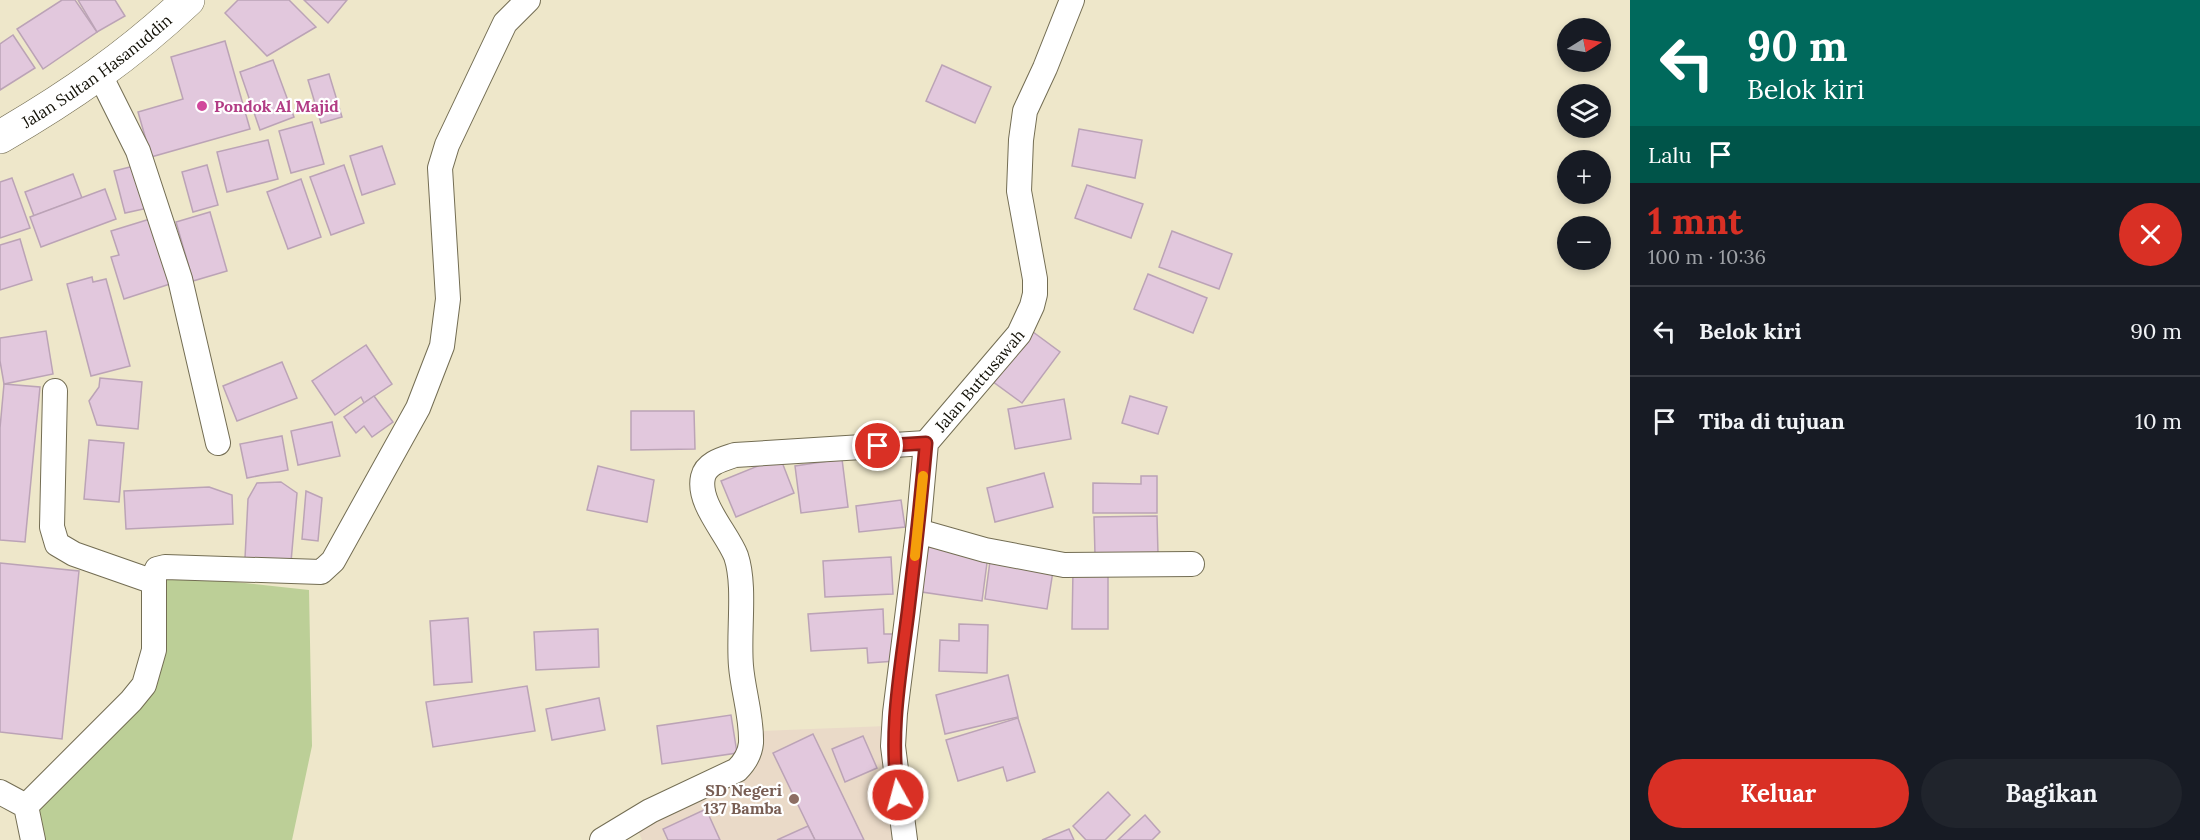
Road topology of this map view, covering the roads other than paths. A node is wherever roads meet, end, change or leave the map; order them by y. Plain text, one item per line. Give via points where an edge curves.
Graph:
1 (188, 0) edge
2 (528, 0) edge
3 (1071, 0) edge
4 (100, 75) junction
5 (0, 137) edge
6 (55, 391) dead end
7 (218, 443) dead end
8 (926, 443) junction
9 (918, 531) junction
10 (1192, 564) dead end
11 (154, 582) junction
12 (0, 792) edge
13 (26, 806) junction
14 (33, 840) edge
15 (602, 840) edge
16 (905, 840) edge

1 - 4 highway, Jalan Sultan Hasanuddin
2 - 11 street via 505,23 447,145 441,168 448,299 442,346 418,408 333,561 321,572 165,567 157,569
3 - 8 street, Jalan Buttusawah via 1025,111 1021,140 1019,191 1035,279 1032,306 1019,334
4 - 5 highway, Jalan Sultan Hasanuddin
4 - 7 street via 138,151 180,279
6 - 11 street via 52,527 57,544 74,554
8 - 9 street, Jalan Buttusawah
8 - 15 street via 735,455 705,471 705,499 735,556 740,577 740,663 751,745 737,770 650,811
9 - 10 street via 985,550 1064,565
9 - 16 street, Jalan Buttusawah via 893,746
11 - 13 street via 154,650 144,685
12 - 13 street
13 - 14 street

